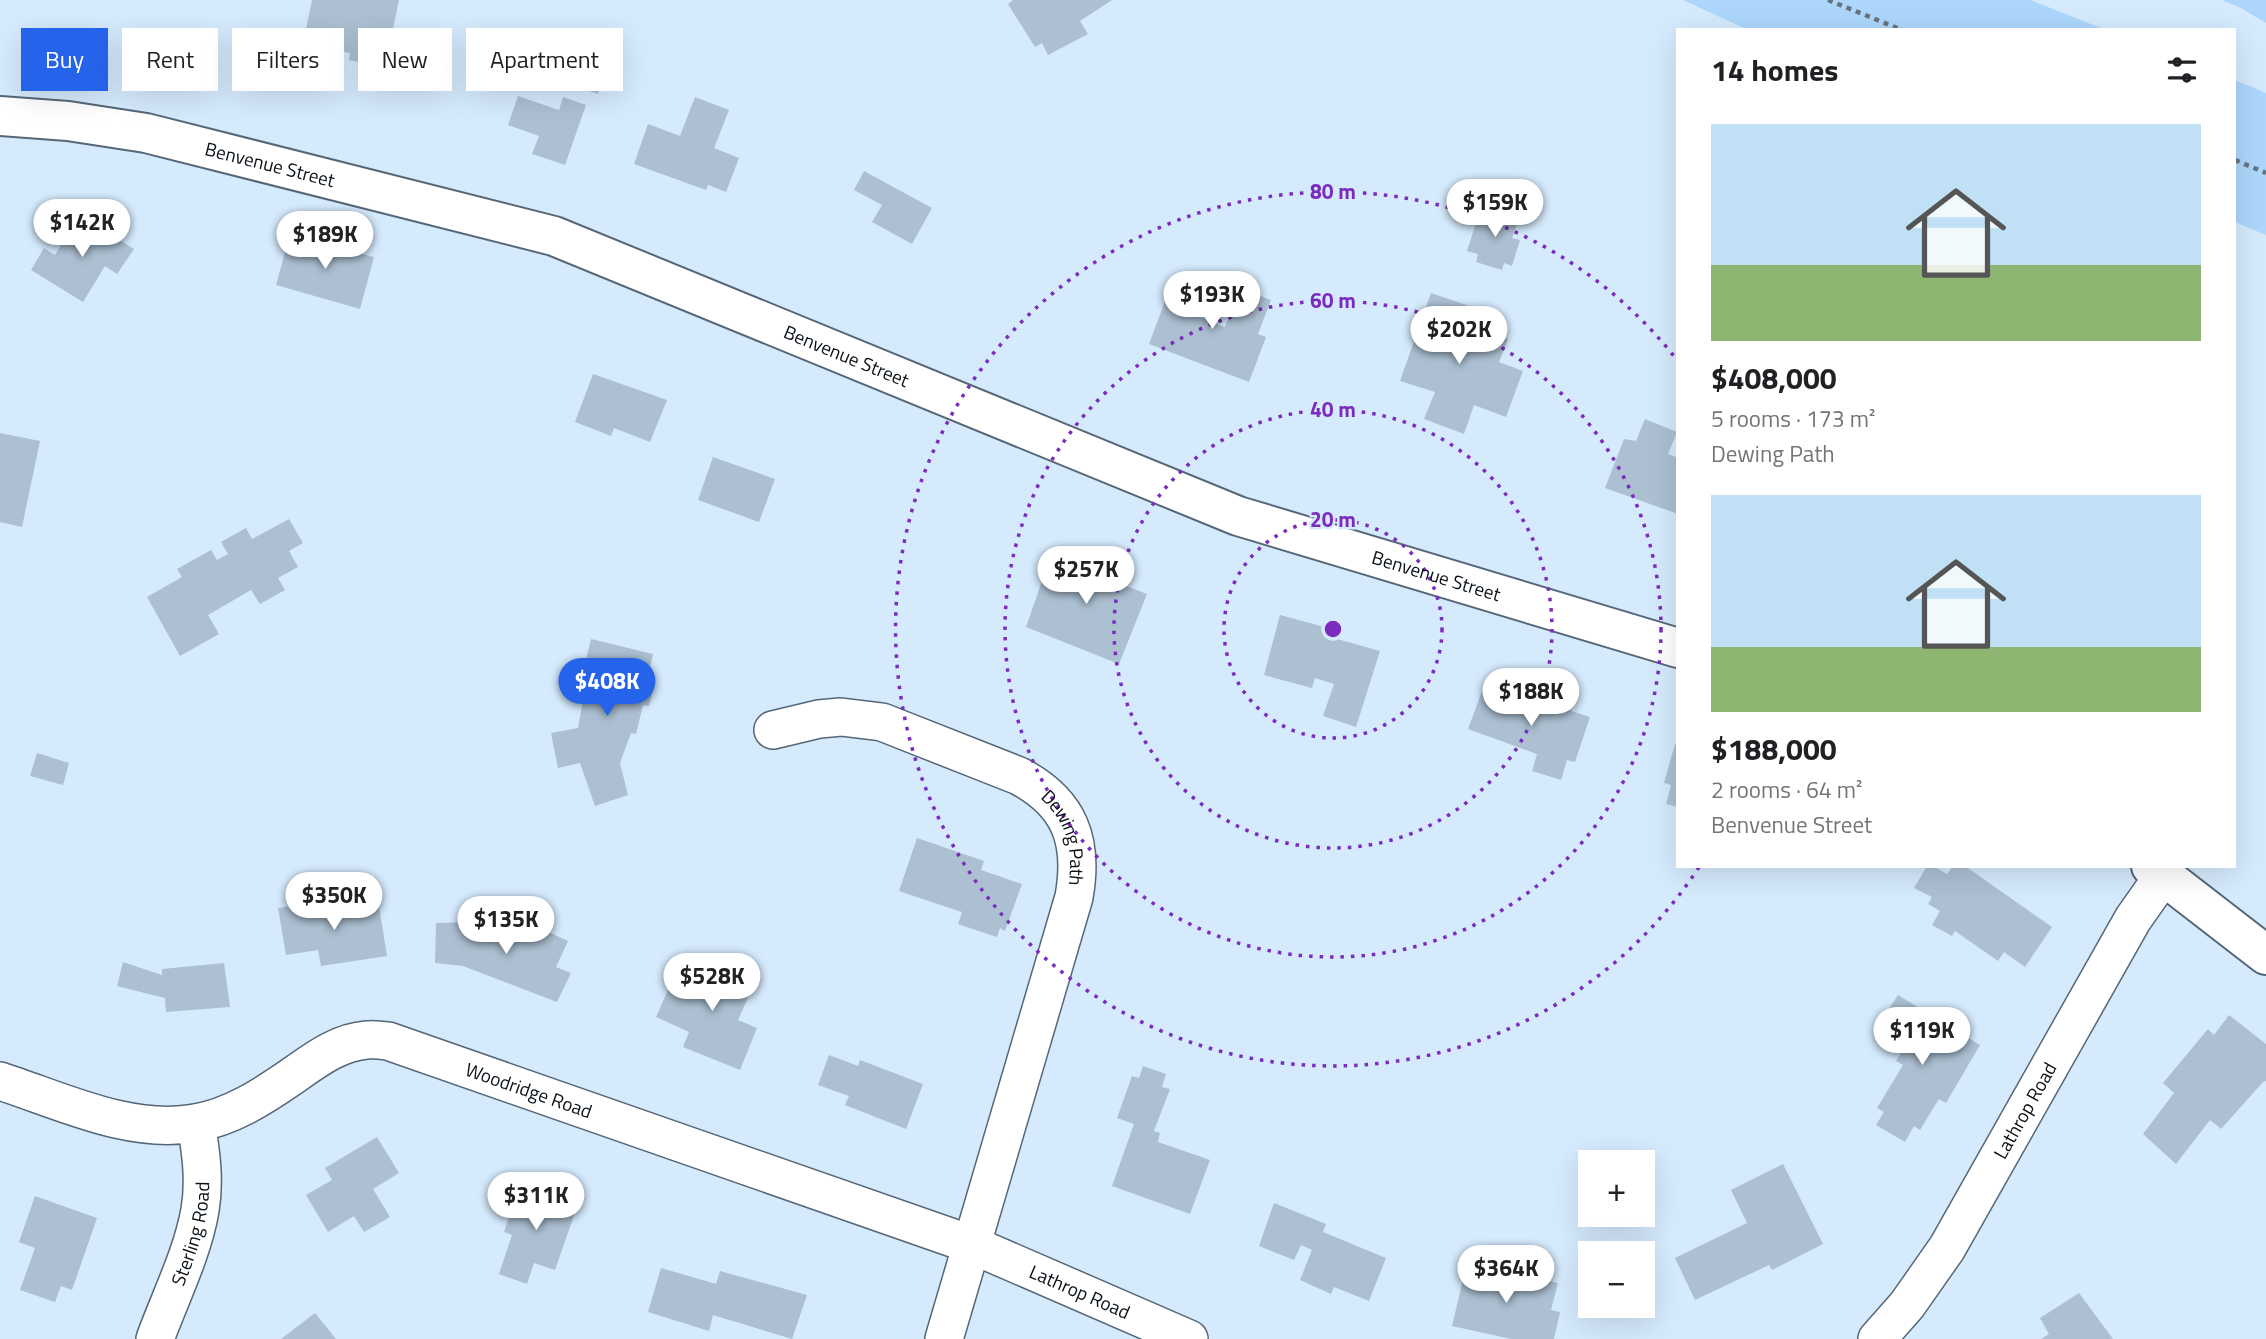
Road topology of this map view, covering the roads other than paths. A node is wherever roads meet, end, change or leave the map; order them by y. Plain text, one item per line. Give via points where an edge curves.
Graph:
1 (0, 116) edge
2 (1676, 647) edge
3 (773, 730) dead end
4 (2157, 871) edge
5 (2266, 955) edge
6 (0, 1081) edge
7 (196, 1123) junction
8 (970, 1244) junction
9 (155, 1339) edge
10 (944, 1339) edge
11 (1189, 1339) edge
12 (1877, 1339) edge

1 - 2 street, Benvenue Street via 146,133 554,236 1238,516
3 - 8 street, Dewing Path via 841,717 882,722 1035,784 1060,807 1068,825 1078,860 1074,897
4 - 5 street
4 - 12 street, Lathrop Road via 1947,1248
6 - 7 street, Woodridge Road via 123,1121 170,1126
7 - 8 street, Woodridge Road via 244,1107 328,1052 368,1039 388,1041
7 - 9 street, Sterling Road via 202,1170 200,1211
8 - 10 street
8 - 11 street, Lathrop Road

